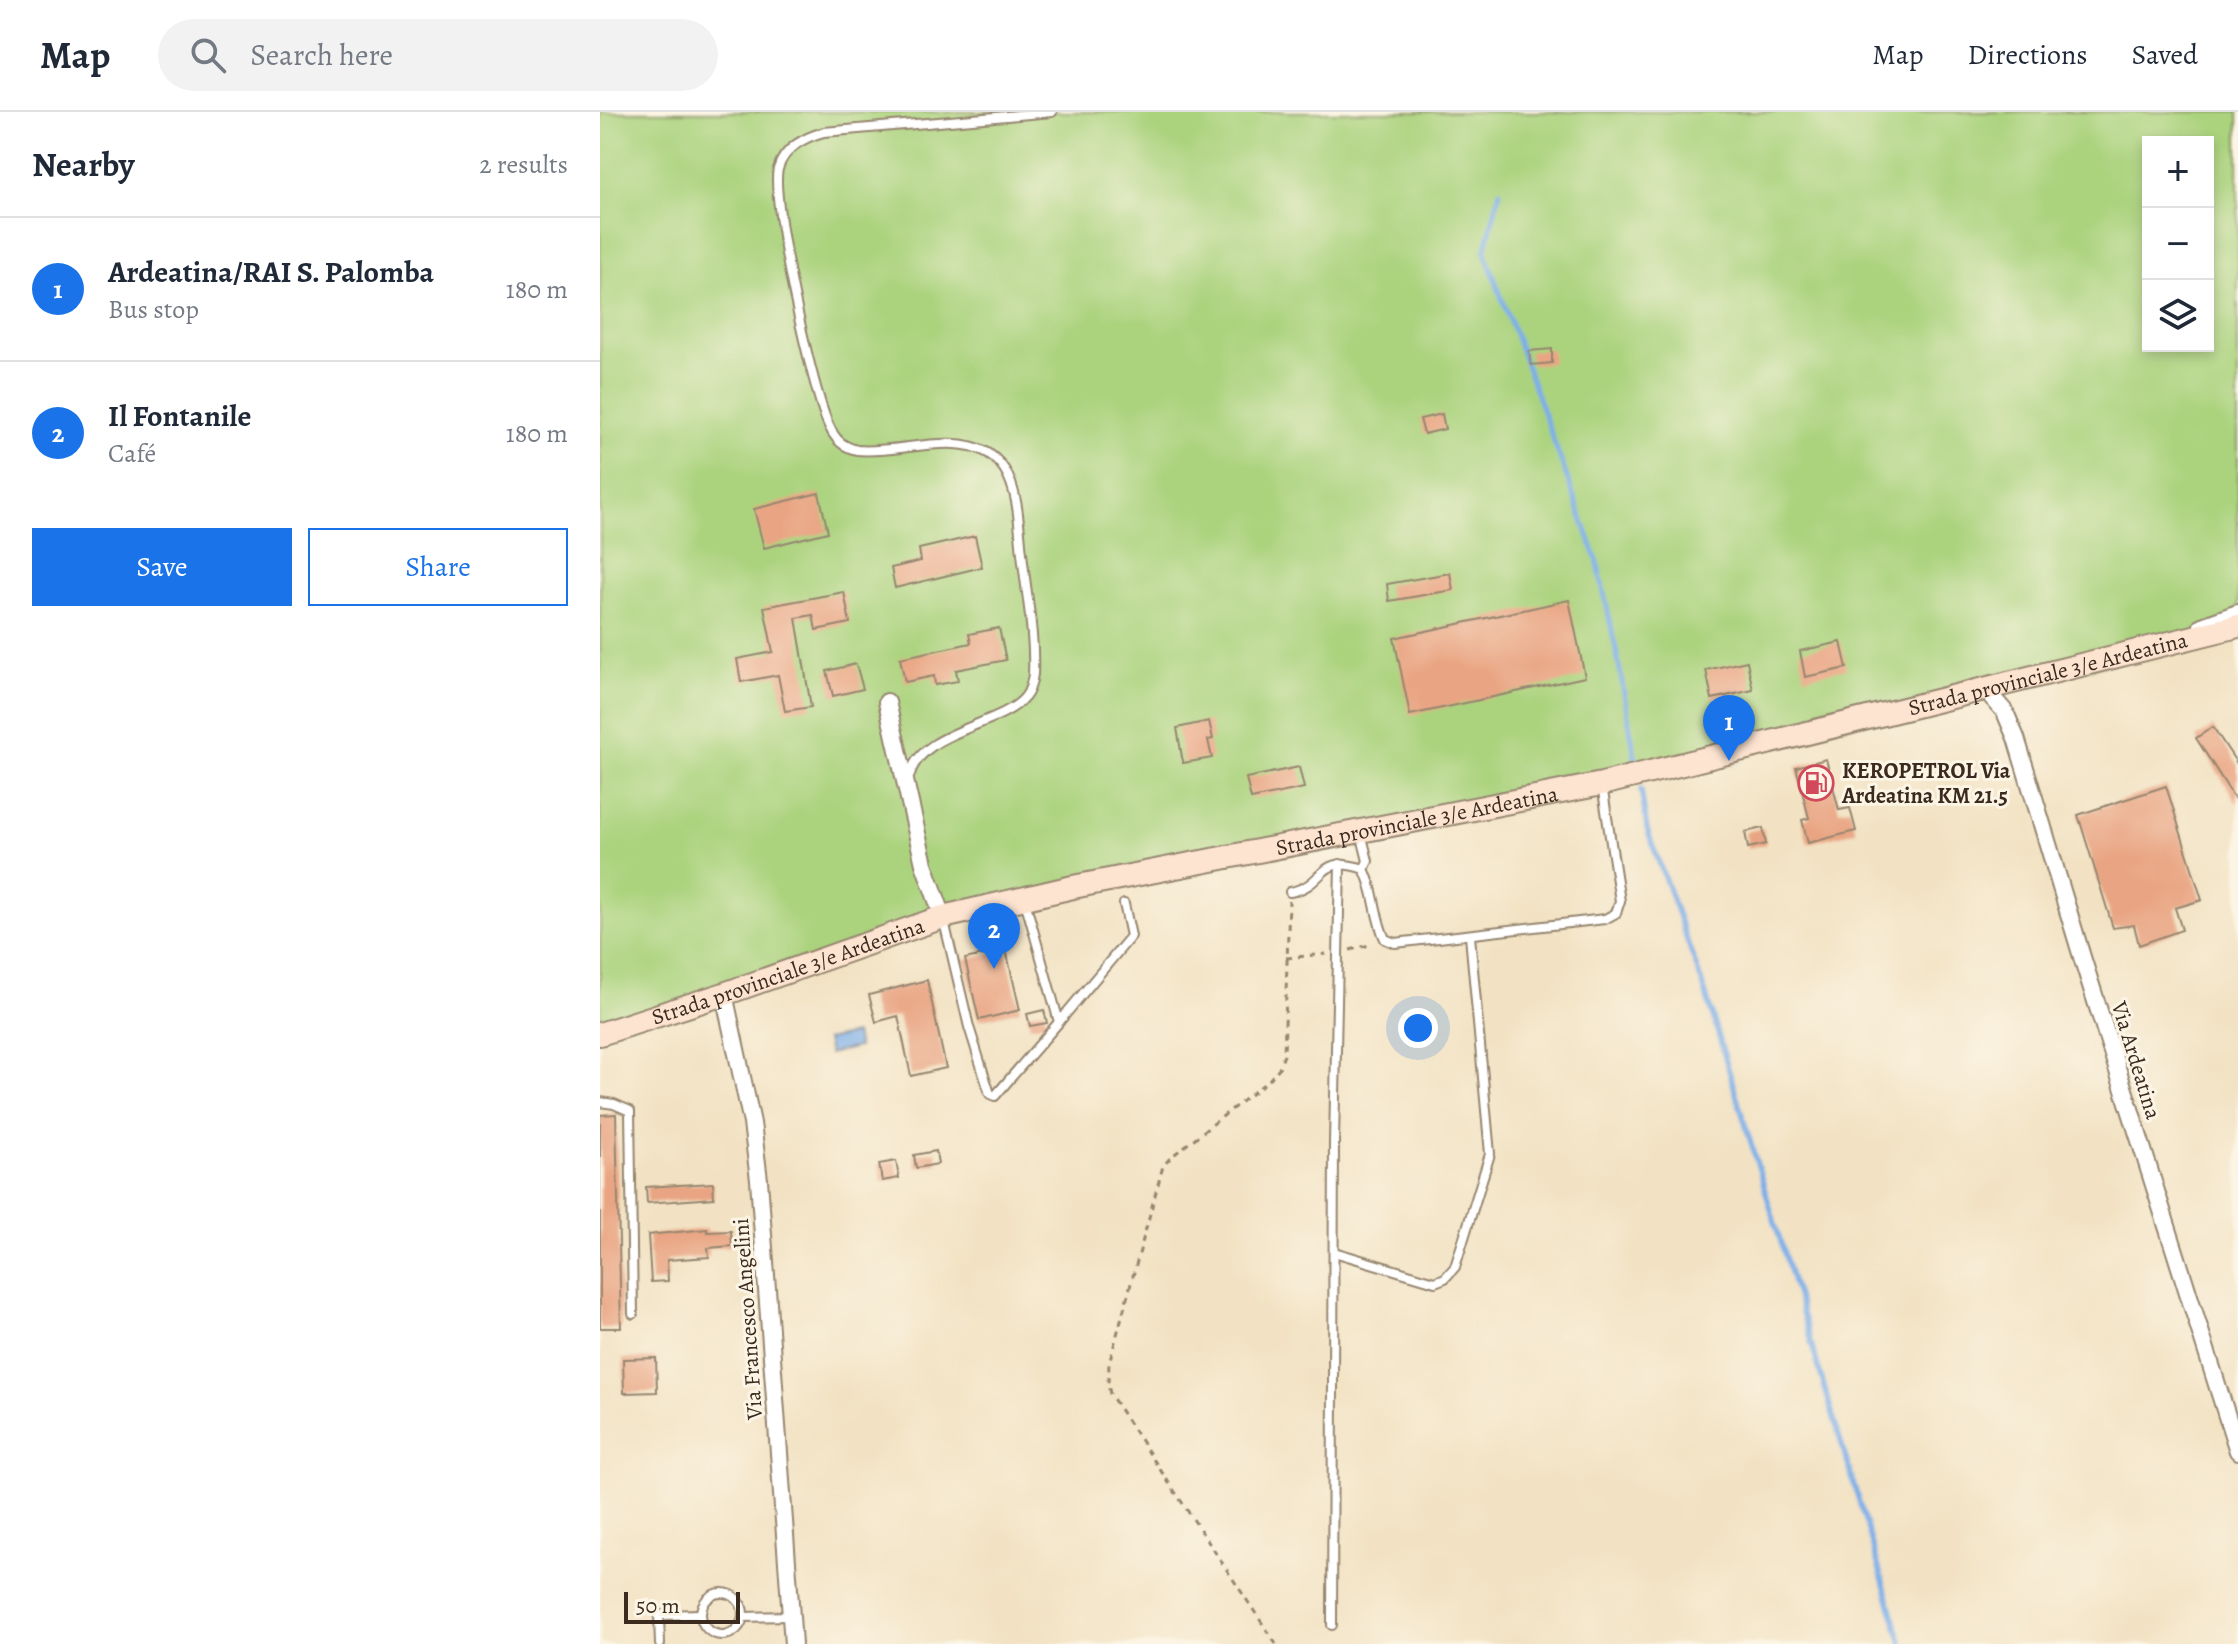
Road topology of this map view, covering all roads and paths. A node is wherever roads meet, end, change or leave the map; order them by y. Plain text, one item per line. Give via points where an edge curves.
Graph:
1 (1052, 112) edge
2 (2238, 613) edge
3 (2238, 626) edge
4 (2127, 652) junction
5 (1985, 689) junction
6 (887, 702) dead end
7 (1602, 784) junction
8 (907, 787) junction
9 (1360, 831) junction
10 (1340, 864) junction
11 (1364, 869) junction
12 (1290, 892) joint
13 (1024, 898) junction
14 (1124, 904) dead end
15 (943, 917) junction
16 (1470, 936) junction
17 (724, 994) junction
18 (1059, 1022) junction
19 (600, 1034) edge
20 (600, 1102) edge
21 (1334, 1252) junction
22 (633, 1314) dead end
23 (2238, 1451) edge
24 (701, 1614) junction
25 (790, 1616) junction
26 (743, 1617) junction
27 (1332, 1625) dead end
28 (660, 1644) edge
29 (793, 1644) edge
30 (1276, 1644) edge

1 - 8 lane via 824,132 790,149 778,169 794,287 817,393 835,437 850,449 864,451 954,444 981,449 1003,467 1014,496 1031,628 1029,692 922,755
2 - 4 street
3 - 4 main road, Strada provinciale 3/e Ardeatina
4 - 5 main road, Strada provinciale 3/e Ardeatina
5 - 7 main road, Strada provinciale 3/e Ardeatina
5 - 23 street, Via Ardeatina via 2005,712 2016,738
6 - 8 street
7 - 9 main road, Strada provinciale 3/e Ardeatina
7 - 16 lane via 1620,901 1616,913 1605,919
8 - 15 street via 924,864
9 - 11 lane via 1368,861
9 - 13 main road, Strada provinciale 3/e Ardeatina
10 - 11 lane
10 - 12 lane via 1329,865 1310,885
10 - 21 lane
11 - 16 lane via 1385,939 1406,943
12 - 30 path via 1284,1055 1269,1080 1163,1166 1108,1384
13 - 15 main road, Strada provinciale 3/e Ardeatina
13 - 18 lane
14 - 18 lane via 1131,936
15 - 17 main road, Strada provinciale 3/e Ardeatina
15 - 18 lane via 990,1094 995,1096
16 - 21 lane via 1490,1154 1455,1267 1435,1282
17 - 19 main road, Strada provinciale 3/e Ardeatina
17 - 25 street, Via Francesco Angelini via 759,1180
20 - 22 lane via 630,1111
21 - 27 lane
24 - 26 lane via 706,1627 724,1635
24 - 26 lane via 705,1601 723,1593 736,1598
24 - 28 lane via 659,1615
25 - 26 lane
25 - 29 street, Via Francesco Angelini

